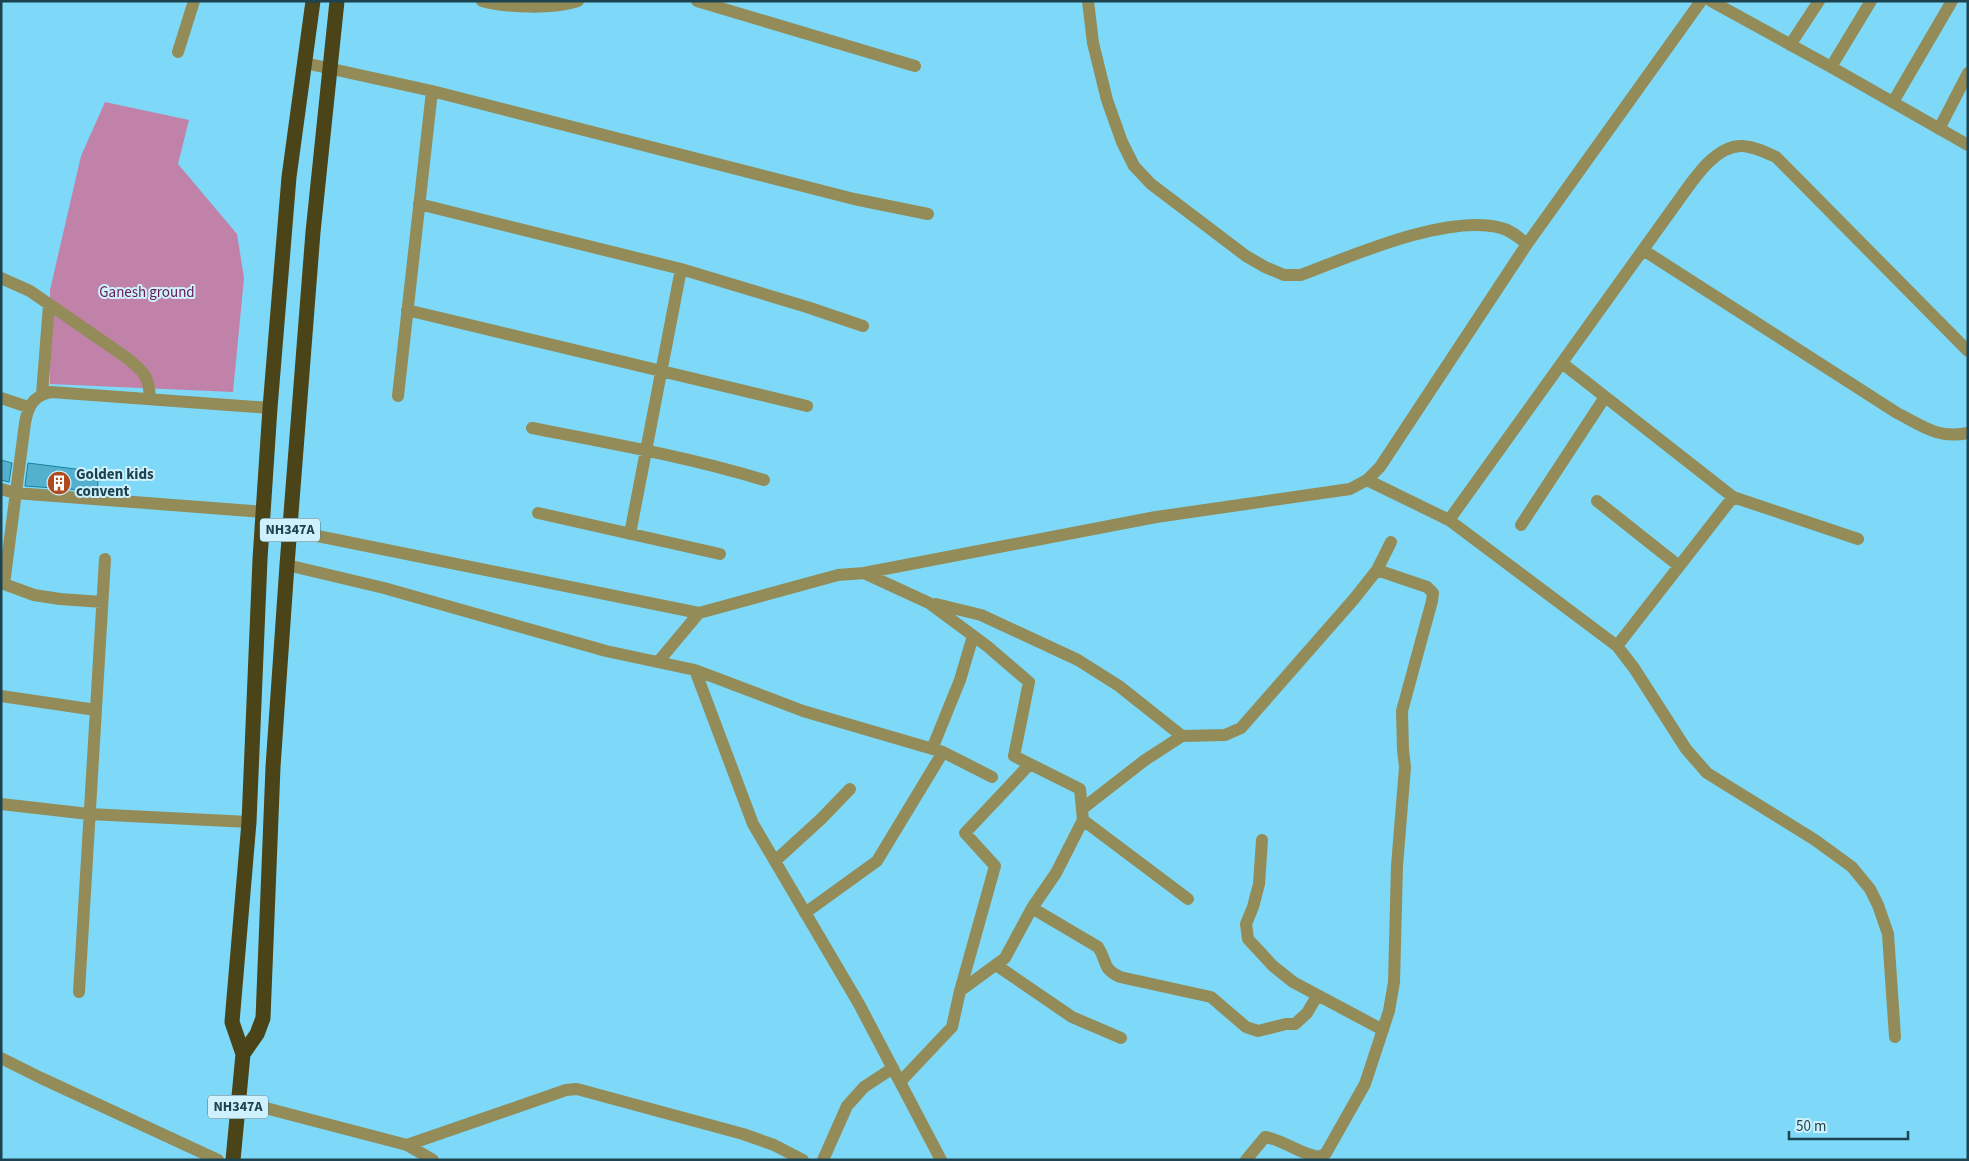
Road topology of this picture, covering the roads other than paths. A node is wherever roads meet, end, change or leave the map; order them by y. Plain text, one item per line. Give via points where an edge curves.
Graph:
1 (194, 1) edge
2 (314, 1) edge
3 (337, 1) edge
4 (482, 1) edge
5 (578, 1) edge
6 (697, 1) edge
7 (1088, 1) edge
8 (1701, 1) edge
9 (1711, 1) edge
10 (1820, 1) edge
11 (1871, 1) edge
12 (1952, 1) edge
13 (1790, 45) junction
14 (178, 52) dead end
15 (305, 63) junction
16 (915, 66) dead end
17 (1832, 67) junction
18 (329, 68) junction
19 (1968, 73) edge
20 (432, 91) junction
21 (1893, 102) junction
22 (1939, 129) junction
23 (1968, 145) edge
24 (419, 204) junction
25 (928, 214) dead end
26 (1527, 244) junction
27 (1643, 250) junction
28 (681, 269) junction
29 (1, 278) edge
30 (49, 305) junction
31 (407, 310) junction
32 (863, 326) dead end
33 (1968, 351) edge
34 (1562, 363) junction
35 (662, 370) junction
36 (42, 394) junction
37 (398, 396) dead end
38 (1606, 397) junction
39 (1, 398) edge
40 (150, 399) junction
41 (807, 406) dead end
42 (28, 408) junction
43 (270, 408) junction
44 (532, 428) dead end
45 (1968, 433) edge
46 (647, 451) junction
47 (764, 480) dead end
48 (1367, 480) junction
49 (1, 489) edge
50 (15, 493) junction
51 (1733, 497) junction
52 (1596, 501) dead end
53 (538, 513) dead end
54 (264, 518) junction
55 (1449, 520) junction
56 (1521, 525) dead end
57 (289, 531) junction
58 (630, 534) junction
59 (1858, 539) dead end
60 (1391, 542) dead end
61 (720, 554) dead end
62 (105, 559) dead end
63 (287, 565) junction
64 (1679, 566) junction
65 (1377, 570) junction
66 (864, 573) junction
67 (3, 583) edge
68 (102, 602) junction
69 (929, 603) junction
70 (699, 613) junction
71 (973, 636) junction
72 (1617, 646) junction
73 (658, 662) junction
74 (695, 670) junction
75 (1, 696) edge
76 (96, 710) junction
77 (1182, 736) junction
78 (938, 751) junction
79 (1030, 764) junction
80 (992, 777) dead end
81 (850, 789) dead end
82 (1, 804) edge
83 (89, 814) junction
84 (1083, 814) junction
85 (249, 822) junction
86 (1262, 840) dead end
87 (775, 861) junction
88 (1188, 899) dead end
89 (1032, 908) junction
90 (805, 913) junction
91 (996, 965) junction
92 (960, 991) junction
93 (79, 992) dead end
94 (1317, 996) junction
95 (1383, 1030) junction
96 (1895, 1037) dead end
97 (1121, 1038) dead end
98 (243, 1054) junction
99 (1, 1058) edge
100 (892, 1068) junction
101 (900, 1082) junction
102 (239, 1101) junction
103 (407, 1145) junction
104 (218, 1160) edge
105 (233, 1160) edge
106 (433, 1160) edge
107 (803, 1160) edge
108 (822, 1160) edge
109 (941, 1160) edge
110 (1246, 1160) edge

1 - 14 street
2 - 15 highway, NH347A
3 - 18 highway, NH347A
4 - 5 street via 543,6
6 - 16 street
7 - 26 street via 1093,43 1108,100 1134,166 1151,184 1199,222 1265,267 1284,275 1301,275 1413,234 1463,225 1501,228
8 - 26 street
9 - 13 street
10 - 13 street
11 - 17 street
12 - 21 street
13 - 17 street
15 - 18 street
15 - 43 highway, NH347A via 289,177
17 - 21 street
18 - 20 street
18 - 57 highway, NH347A
19 - 22 street
20 - 24 street
20 - 25 street
21 - 22 street
22 - 23 street
24 - 28 street
24 - 31 street
26 - 48 street via 1380,467
27 - 33 street via 1711,159 1729,147 1756,148 1776,157
27 - 34 street
27 - 45 street via 1898,413 1934,432 1953,436
28 - 32 street
28 - 35 street
29 - 30 street
30 - 36 street
30 - 40 street via 140,369 149,383
31 - 35 street
31 - 37 street
34 - 38 street
34 - 55 street
35 - 41 street
35 - 46 street
36 - 40 street
36 - 42 street
38 - 51 street
38 - 56 street
39 - 42 street
40 - 43 street
42 - 50 street
43 - 54 highway, NH347A
44 - 46 street
46 - 47 street
46 - 58 street
48 - 55 street
48 - 66 street via 1350,489 1156,517
49 - 50 street
50 - 54 street
50 - 67 street
51 - 59 street
51 - 64 street
52 - 64 street
53 - 58 street
54 - 57 street
54 - 85 highway, NH347A
55 - 72 street
57 - 63 highway, NH347A
57 - 70 street
58 - 61 street
60 - 65 street
62 - 68 street
63 - 73 street via 384,588 606,651
63 - 98 highway, NH347A via 273,767 263,1018 258,1034
64 - 72 street
65 - 77 street via 1328,631 1241,728 1225,735
65 - 95 street via 1427,588 1432,593 1402,711 1405,767 1397,866 1394,982
66 - 69 street
66 - 70 street via 838,574
67 - 68 street via 34,595
68 - 76 street
69 - 71 street
69 - 77 street via 981,616 1078,660 1119,686
70 - 73 street
71 - 78 street
71 - 79 street via 1029,682 1014,756
72 - 96 street via 1686,749 1707,773 1815,840 1852,867 1870,889 1888,934
73 - 74 street
74 - 78 street via 803,710
74 - 87 street via 752,824
75 - 76 street
76 - 83 street
77 - 84 street via 1145,760
78 - 80 street
78 - 90 street via 877,861
79 - 84 street via 1080,789
79 - 92 street via 965,833 995,866
81 - 87 street
82 - 83 street
83 - 85 street
83 - 93 street
84 - 88 street
84 - 89 street via 1056,873
85 - 98 highway, NH347A via 232,1022
86 - 94 street via 1258,884 1246,924 1248,939 1273,966
87 - 90 street
89 - 91 street via 1005,958
89 - 94 street via 1098,947 1106,968 1112,973 1211,997 1246,1027 1258,1031 1295,1024 1307,1014
90 - 100 street via 859,1004
91 - 92 street
91 - 97 street via 1072,1017
92 - 101 street via 952,1027
94 - 95 street
95 - 110 street via 1365,1084 1326,1153 1320,1157 1308,1156 1276,1139 1265,1137
98 - 102 highway, NH347A
99 - 104 street
100 - 101 street
100 - 108 street via 864,1087 847,1106
101 - 109 street
102 - 103 street
102 - 105 highway, NH347A
103 - 106 street
103 - 107 street via 577,1089 743,1134

